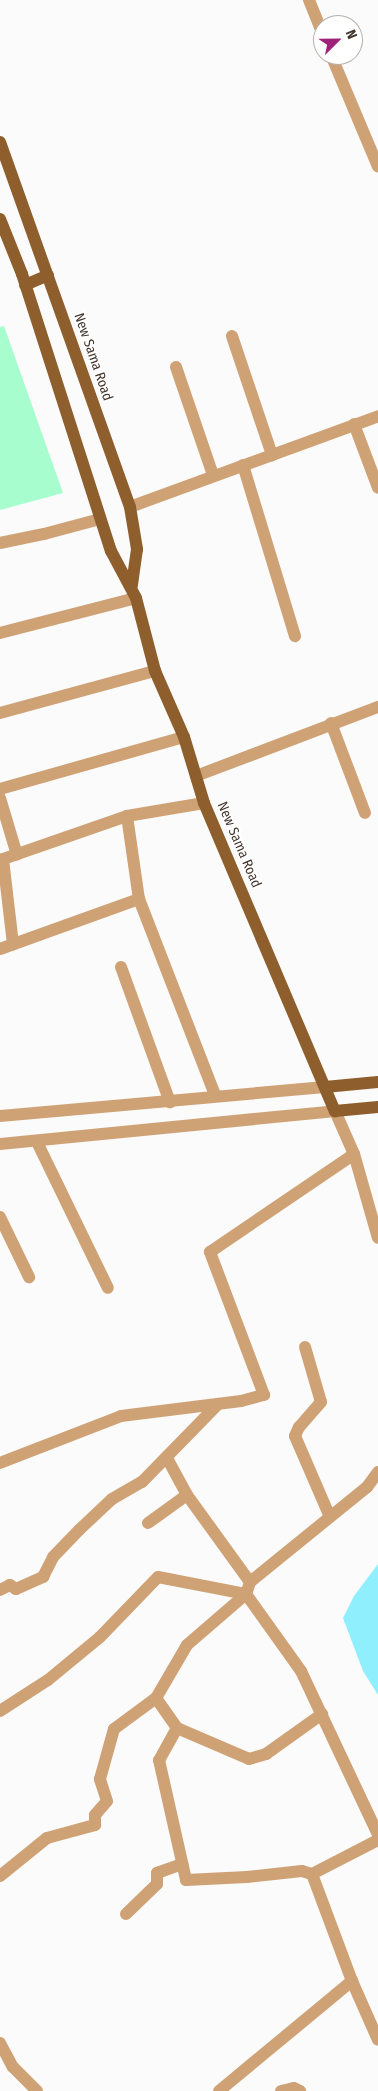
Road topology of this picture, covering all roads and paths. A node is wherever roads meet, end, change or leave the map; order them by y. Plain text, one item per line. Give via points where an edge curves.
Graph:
1 (309, 0) edge
2 (315, 15) edge
3 (335, 65) edge
4 (0, 142) edge
5 (378, 167) edge
6 (0, 220) edge
7 (48, 275) junction
8 (26, 285) junction
9 (232, 336) dead end
10 (176, 367) dead end
11 (378, 416) edge
12 (354, 424) junction
13 (272, 455) junction
14 (243, 465) junction
15 (213, 475) junction
16 (378, 488) edge
17 (130, 508) junction
18 (100, 519) junction
19 (0, 543) edge
20 (134, 592) junction
21 (0, 633) edge
22 (295, 636) dead end
23 (155, 671) junction
24 (378, 707) edge
25 (0, 713) edge
26 (331, 723) junction
27 (184, 737) junction
28 (196, 776) junction
29 (0, 789) edge
30 (0, 798) edge
31 (204, 803) junction
32 (365, 813) dead end
33 (127, 816) junction
34 (17, 855) junction
35 (2, 860) edge
36 (139, 899) junction
37 (13, 944) junction
38 (0, 949) edge
39 (121, 967) dead end
40 (378, 1082) edge
41 (325, 1087) junction
42 (215, 1095) junction
43 (170, 1102) junction
44 (378, 1107) edge
45 (335, 1111) junction
46 (0, 1116) edge
47 (37, 1142) junction
48 (0, 1144) edge
49 (354, 1154) junction
50 (0, 1217) edge
51 (378, 1238) edge
52 (29, 1277) dead end
53 (108, 1288) dead end
54 (305, 1348) dead end
55 (218, 1404) junction
56 (167, 1458) junction
57 (0, 1462) edge
58 (378, 1472) edge
59 (187, 1495) junction
60 (330, 1517) junction
61 (148, 1523) dead end
62 (248, 1588) junction
63 (0, 1590) edge
64 (156, 1698) junction
65 (0, 1711) edge
66 (322, 1714) junction
67 (177, 1728) junction
68 (378, 1835) edge
69 (378, 1840) edge
70 (182, 1864) junction
71 (312, 1874) junction
72 (0, 1876) edge
73 (126, 1914) dead end
74 (352, 1981) junction
75 (378, 2040) edge
76 (0, 2043) edge
77 (37, 2091) edge
78 (219, 2091) edge
79 (281, 2091) edge
80 (300, 2091) edge

1 - 2 street
3 - 5 street
4 - 7 main road, New Sama Road
6 - 8 main road, New Sama Road
7 - 8 main road
7 - 17 main road, New Sama Road
8 - 18 main road, New Sama Road
9 - 13 street
10 - 15 street
11 - 12 street
12 - 13 street
12 - 16 street
13 - 14 street
14 - 15 street
14 - 22 street
15 - 17 street
17 - 20 main road, New Sama Road via 137,549
18 - 19 street
18 - 20 main road, New Sama Road via 111,551
20 - 21 street
20 - 23 main road, New Sama Road
23 - 25 street
23 - 27 main road, New Sama Road
24 - 26 street
26 - 28 street
26 - 32 street
27 - 28 main road, New Sama Road
27 - 29 street
28 - 31 main road, New Sama Road
30 - 34 street
31 - 33 street
31 - 41 main road, New Sama Road
33 - 34 street
33 - 36 street
34 - 35 street
35 - 37 street
36 - 37 street
36 - 42 street
37 - 38 street
39 - 43 street
40 - 41 main road
41 - 42 street
41 - 45 main road, New Sama Road
42 - 43 street
43 - 46 street
44 - 45 main road
45 - 47 street
45 - 49 street
47 - 48 street
47 - 53 street
49 - 51 street
49 - 55 street via 210,1252 264,1395
50 - 52 street
54 - 60 street via 321,1402 298,1427 295,1436
55 - 56 street
55 - 57 street via 120,1416
56 - 59 street
56 - 63 street via 142,1482 112,1499 54,1557 43,1577 16,1589 10,1585
58 - 60 street via 366,1487
59 - 61 street
59 - 62 street
60 - 62 street
62 - 64 street via 187,1645
62 - 65 street via 158,1577 100,1637 48,1680
62 - 66 street via 301,1671
64 - 67 street
64 - 72 street via 114,1729 100,1779 107,1801 95,1815 95,1825 47,1838
66 - 67 street via 266,1754 249,1759
66 - 68 street
67 - 70 street via 159,1760
69 - 71 street
70 - 71 street via 186,1880 302,1871
70 - 73 street via 157,1873 157,1884
71 - 74 street
74 - 75 street
74 - 78 street
76 - 77 street via 13,2067
79 - 80 street via 294,2088

